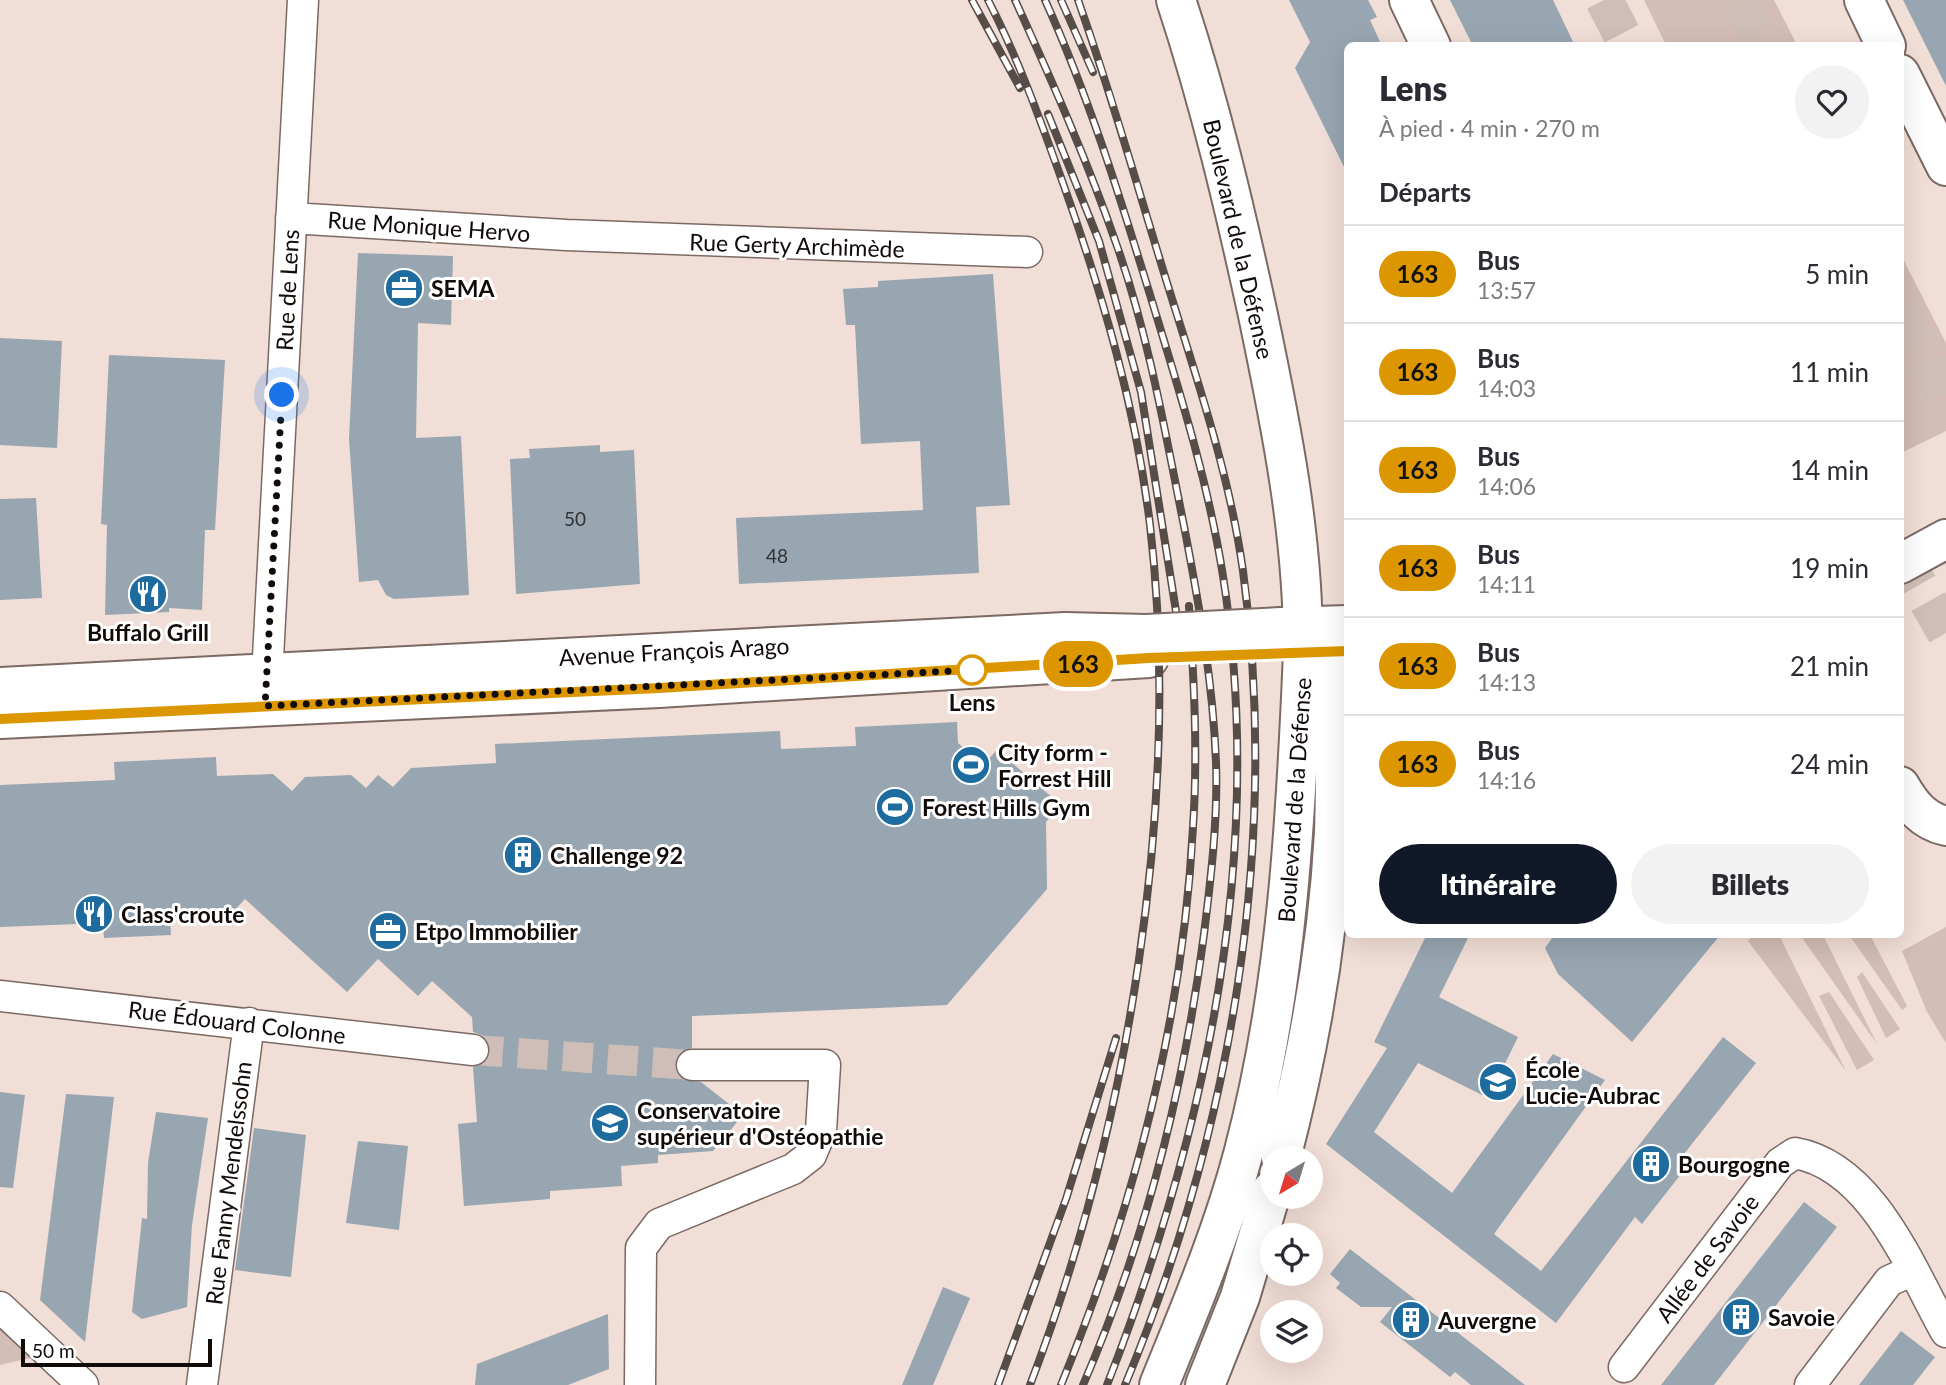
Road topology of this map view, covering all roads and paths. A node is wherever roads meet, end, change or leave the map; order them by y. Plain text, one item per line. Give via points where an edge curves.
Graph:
1 (303, 0) edge
2 (1176, 0) edge
3 (1409, 0) edge
4 (1864, 0) edge
5 (1429, 42) edge
6 (1884, 42) edge
7 (1904, 82) edge
8 (1946, 166) edge
9 (291, 218) junction
10 (566, 236) joint
11 (1027, 252) dead end
12 (1946, 539) edge
13 (1904, 562) edge
14 (1315, 641) edge
15 (0, 687) edge
16 (266, 690) junction
17 (0, 719) edge
18 (1904, 793) edge
19 (1946, 826) edge
20 (0, 996) edge
21 (249, 1023) junction
22 (473, 1050) tunnel mouth
23 (692, 1065) tunnel mouth
24 (1284, 1146) edge
25 (1266, 1209) edge
26 (1911, 1271) junction
27 (0, 1307) edge
28 (1946, 1332) edge
29 (1624, 1367) dead end
30 (83, 1385) edge
31 (202, 1385) edge
32 (640, 1385) edge
33 (1159, 1385) edge
34 (1205, 1385) edge
35 (1810, 1385) edge

1 - 9 street, Rue de Lens
2 - 14 main road, Boulevard de la Défense via 1221,153 1265,350
3 - 5 main road
4 - 6 main road
7 - 8 main road
9 - 10 street, Rue Monique Hervo
9 - 16 street, Rue de Lens
10 - 11 street, Rue Gerty Archimède
12 - 13 main road
14 - 16 main road, Avenue François Arago, bridge via 1148,646 1065,632
14 - 24 main road, Boulevard de la Défense via 1333,735 1334,830 1311,1036
14 - 33 main road, Boulevard de la Défense via 1270,1040 1230,1199
15 - 16 main road, Avenue François Arago
16 - 17 main road, Avenue François Arago
18 - 19 main road via 1925,818
20 - 21 street, Rue Édouard Colonne
21 - 22 street, Rue Édouard Colonne
21 - 31 street, Rue Fanny Mendelssohn
23 - 32 street via 825,1065 821,1131 811,1155 793,1170 659,1224 641,1248
25 - 34 main road via 1240,1297
26 - 28 street
26 - 29 street, Allée de Savoie via 1868,1198 1816,1157 1795,1153 1780,1164
26 - 35 street via 1889,1281
27 - 30 street

